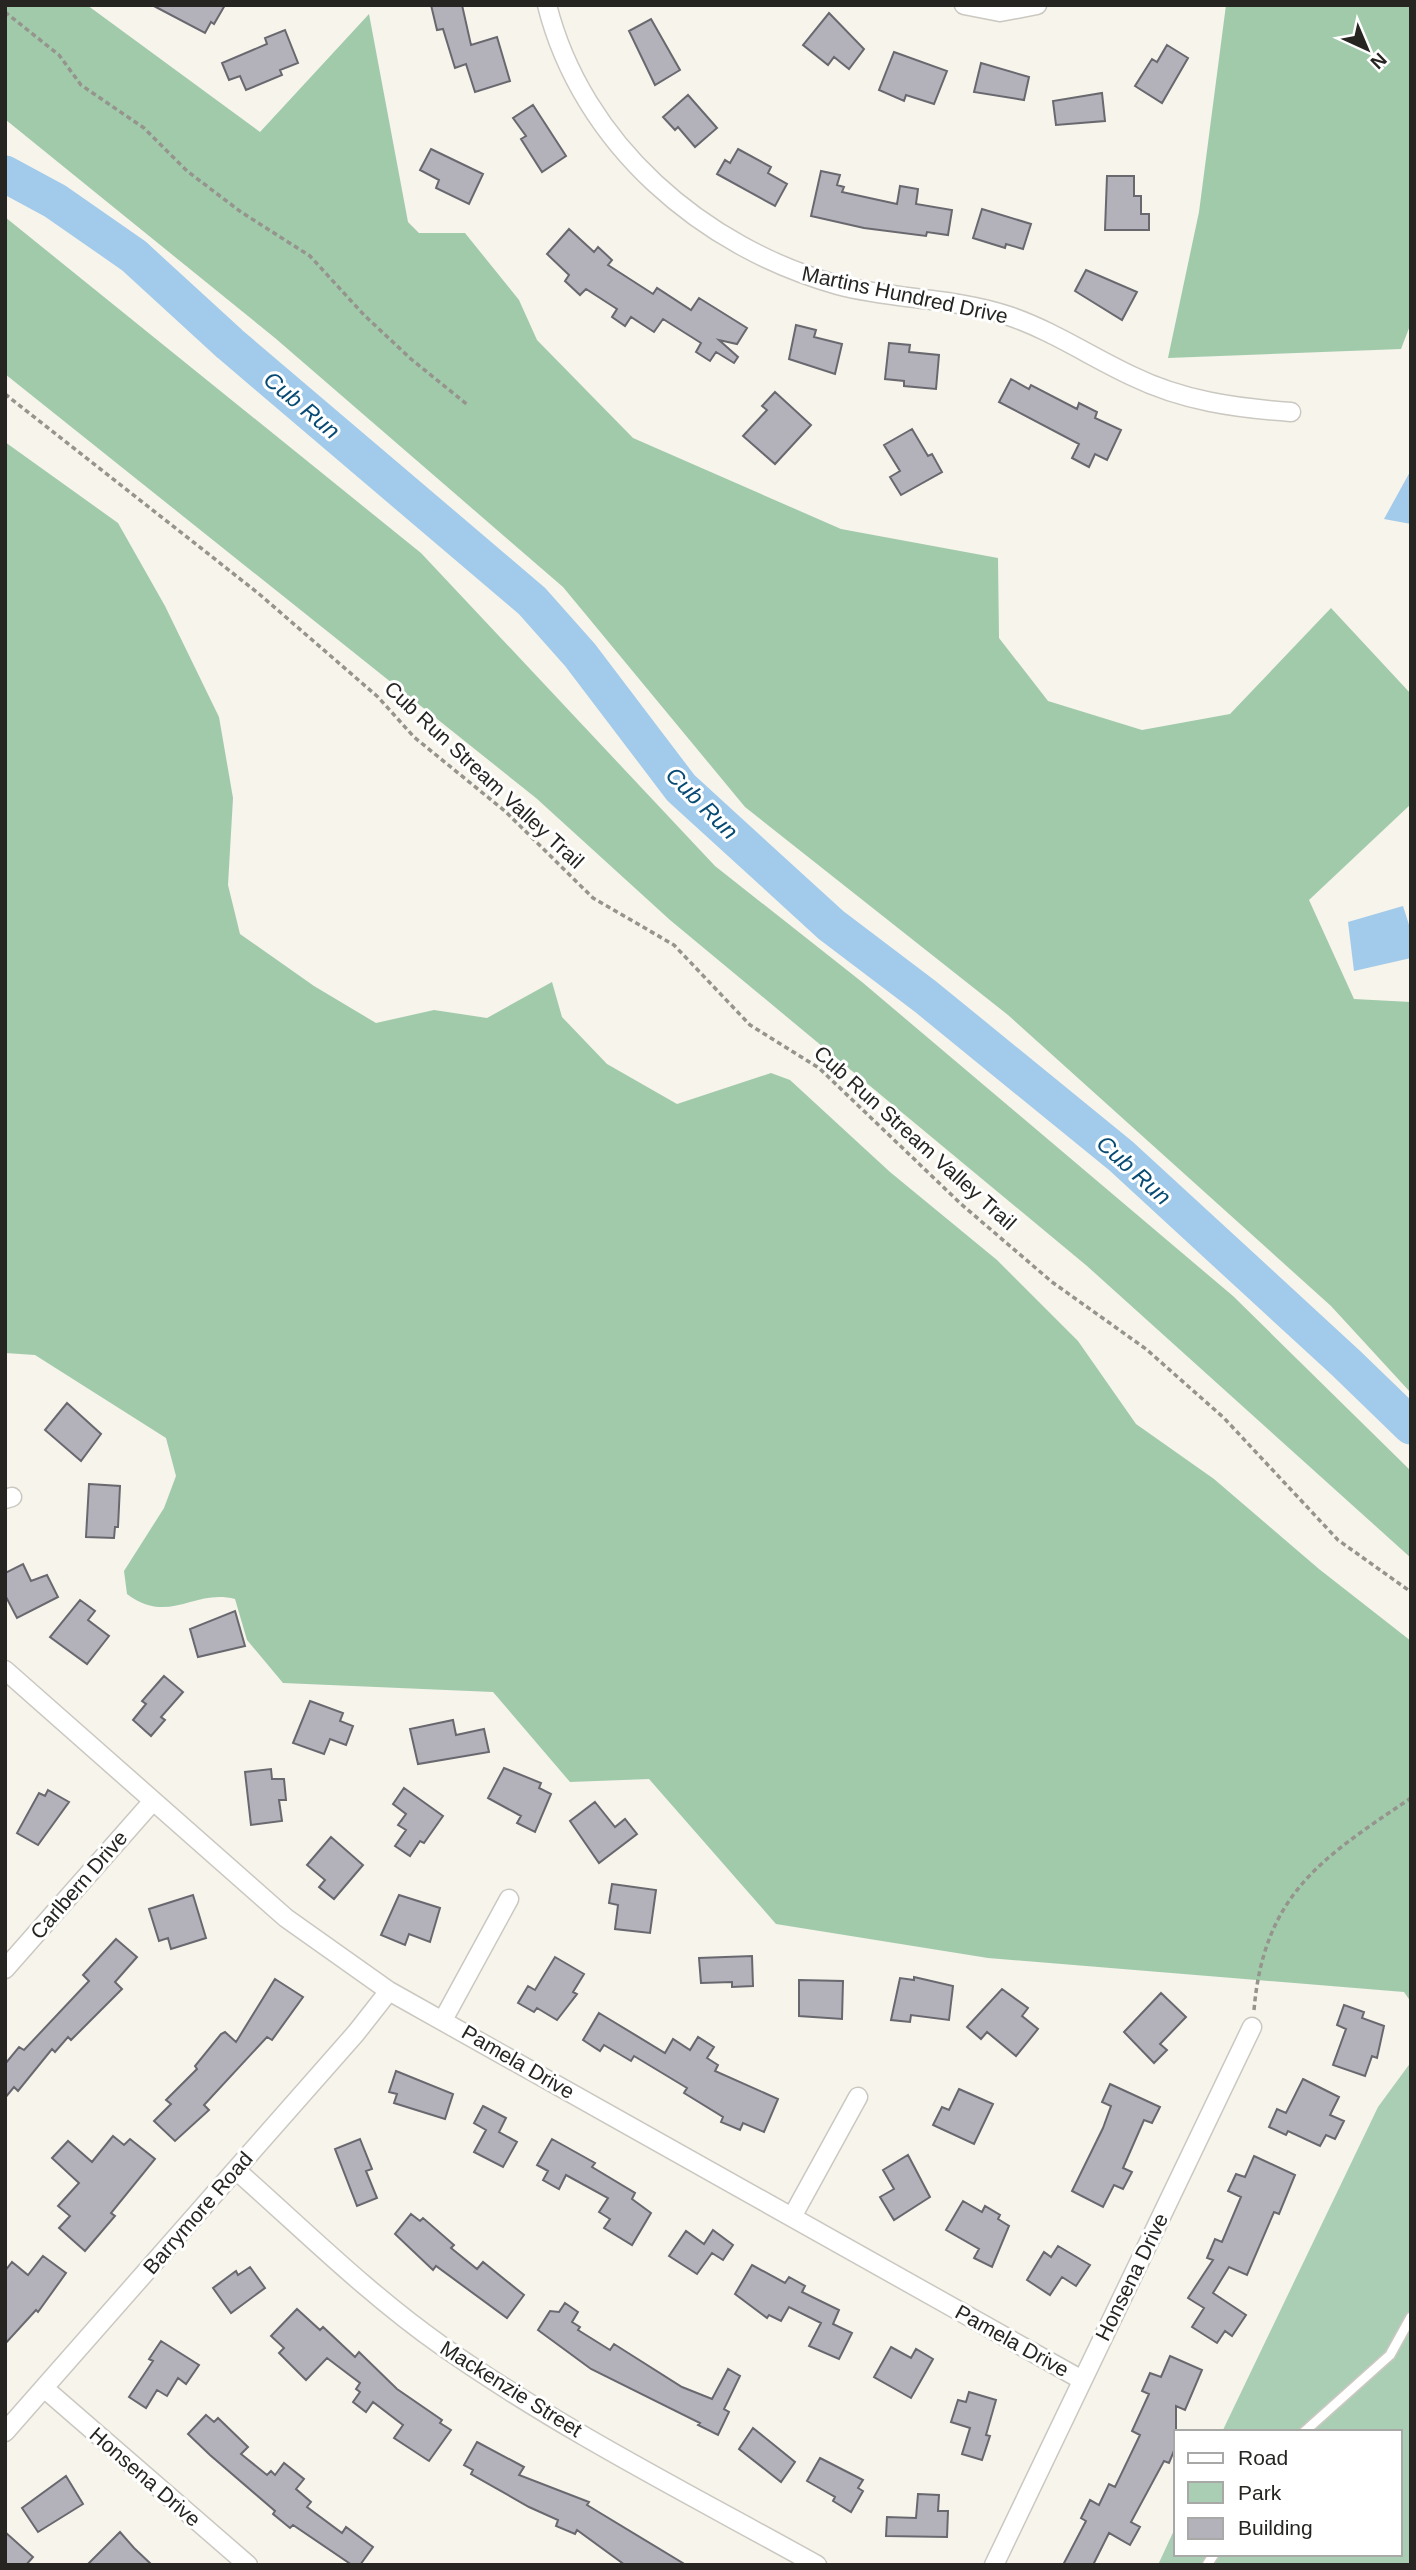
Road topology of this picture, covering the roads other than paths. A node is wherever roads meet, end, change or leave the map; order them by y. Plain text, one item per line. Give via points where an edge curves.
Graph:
1 (547, 5) edge
2 (964, 5) edge
3 (1037, 5) edge
4 (1291, 412) dead end
5 (5, 1670) edge
6 (153, 1801) junction
7 (509, 1899) dead end
8 (5, 1969) edge
9 (388, 1992) junction
10 (443, 2020) junction
11 (1252, 2028) road end
12 (858, 2097) dead end
13 (236, 2170) junction
14 (792, 2217) junction
15 (1411, 2317) edge
16 (1082, 2380) junction
17 (44, 2388) junction
18 (1306, 2430) edge
19 (5, 2432) edge
20 (248, 2565) edge
21 (817, 2565) edge
22 (994, 2565) edge

1 - 4 street, Martins Hundred Drive via 578,84 617,143 666,195 755,255 840,286 954,302 1010,316 1134,377 1186,397 1227,407
2 - 3 street via 1000,12
5 - 6 street, Pamela Drive
6 - 8 street, Carlbern Drive
6 - 9 street, Pamela Drive via 286,1918
7 - 10 street
9 - 10 street, Pamela Drive
9 - 13 street, Barrymore Road
10 - 14 street, Pamela Drive
11 - 16 street, Honsena Drive
12 - 14 street
13 - 17 street, Barrymore Road
13 - 21 street, Mackenzie Street via 400,2314 486,2377
14 - 16 street, Pamela Drive
15 - 18 lane via 1390,2355
16 - 22 street, Honsena Drive
17 - 19 street, Barrymore Road
17 - 20 street, Honsena Drive

